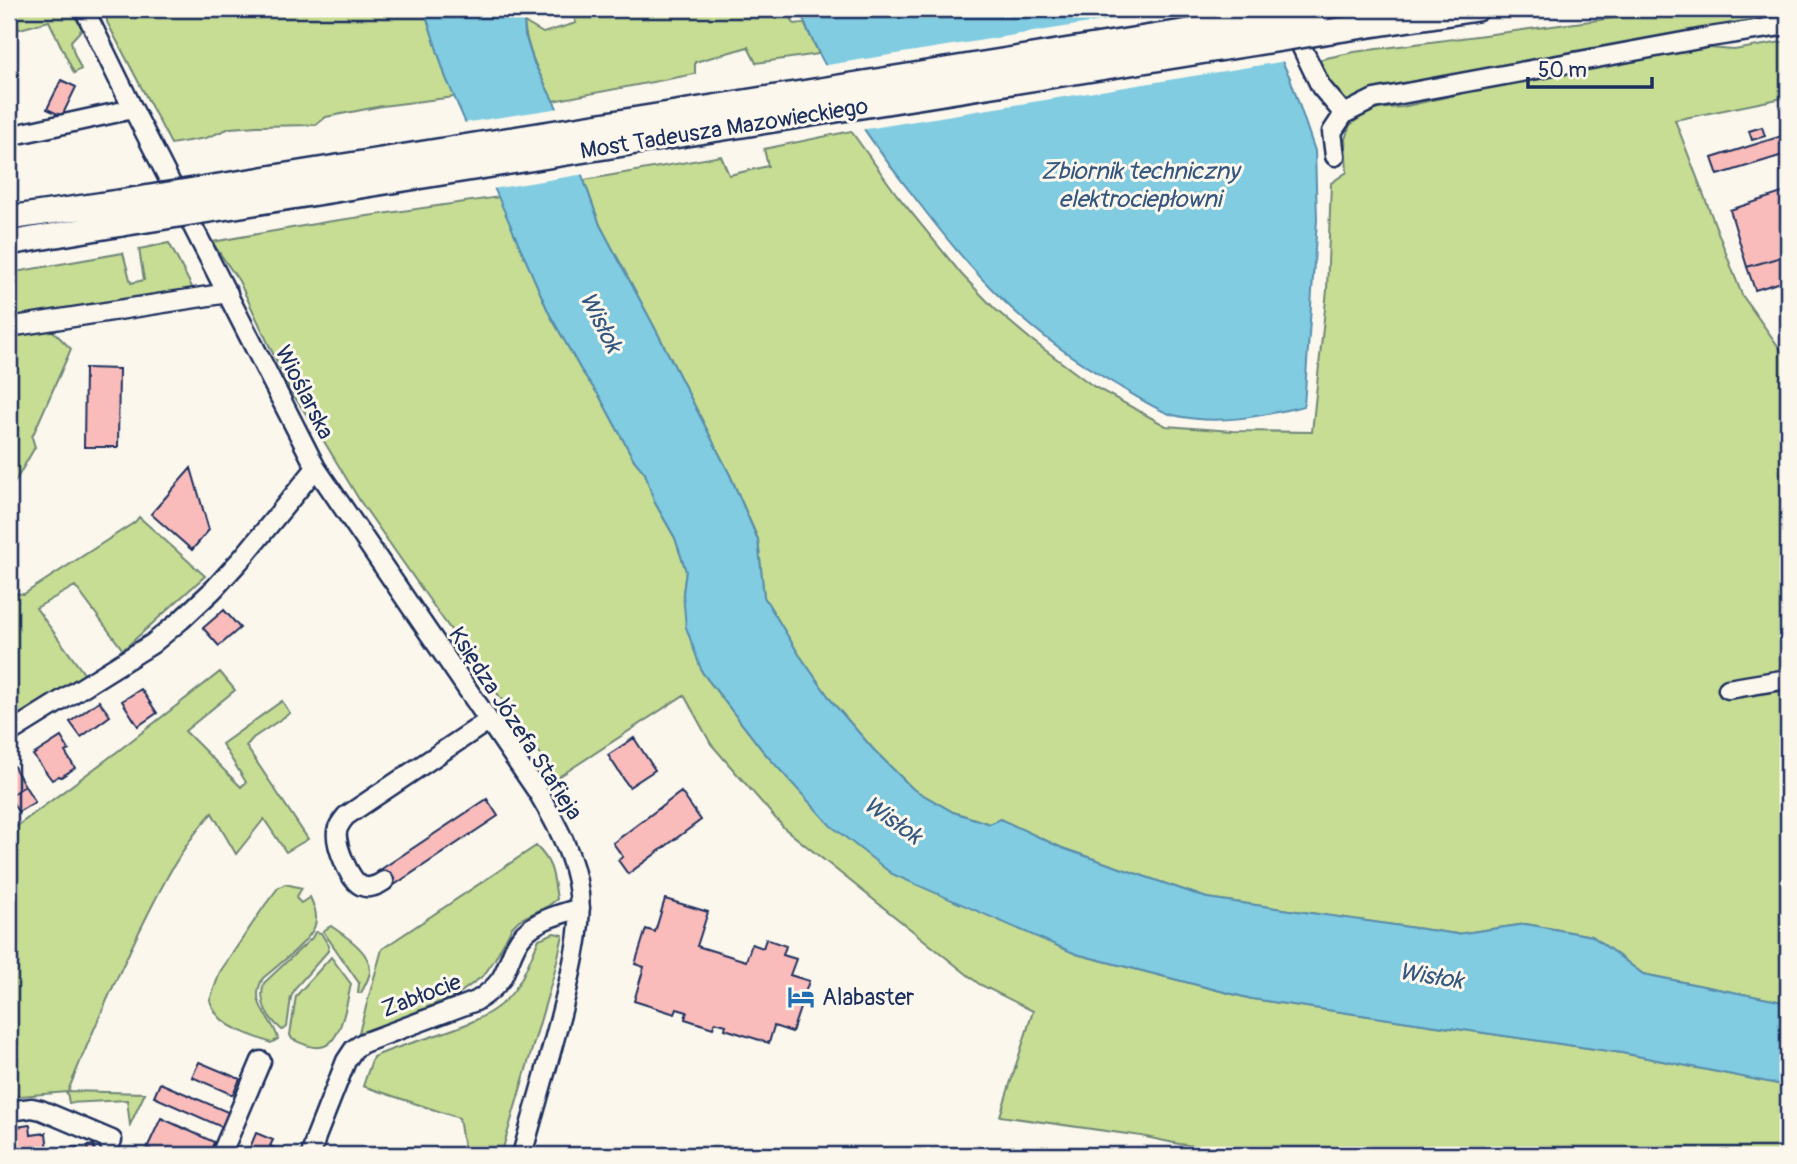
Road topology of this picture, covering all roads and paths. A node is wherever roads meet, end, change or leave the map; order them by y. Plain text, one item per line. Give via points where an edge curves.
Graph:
1 (84, 9) edge
2 (1284, 9) edge
3 (1477, 9) edge
4 (1325, 17) edge
5 (1788, 25) edge
6 (133, 109) junction
7 (1344, 114) junction
8 (9, 136) edge
9 (1335, 156) dead end
10 (120, 213) junction
11 (9, 218) edge
12 (9, 243) edge
13 (228, 293) junction
14 (9, 327) edge
15 (316, 468) junction
16 (1788, 679) edge
17 (1728, 689) dead end
18 (488, 721) junction
19 (9, 733) edge
20 (384, 881) dead end
21 (580, 908) junction
22 (261, 1061) dead end
23 (9, 1111) edge
24 (110, 1145) dead end
25 (221, 1155) edge
26 (311, 1155) edge
27 (522, 1155) edge

1 - 6 street, Wioślarska
2 - 7 street via 1321,87
3 - 4 main road, Most Tadeusza Mazowieckiego
4 - 10 main road, Most Tadeusza Mazowieckiego, bridge
5 - 7 street via 1374,99
6 - 8 street
6 - 13 street, Wioślarska
7 - 9 street via 1332,132
10 - 11 main road
10 - 12 main road
13 - 14 street
13 - 15 street, Wioślarska
15 - 18 street, Księdza Józefa Stafieja
15 - 19 street, Wioślarska via 244,556 181,620 142,650
16 - 17 street
18 - 20 street via 340,822 338,847 349,871 363,887
18 - 21 street, Księdza Józefa Stafieja via 552,817 574,869
21 - 26 street, Zabłocie via 525,933 501,978 476,1002 354,1049
21 - 27 street, Księdza Józefa Stafieja via 576,950 558,1028
22 - 25 street
23 - 24 street via 32,1108 50,1113 111,1140

